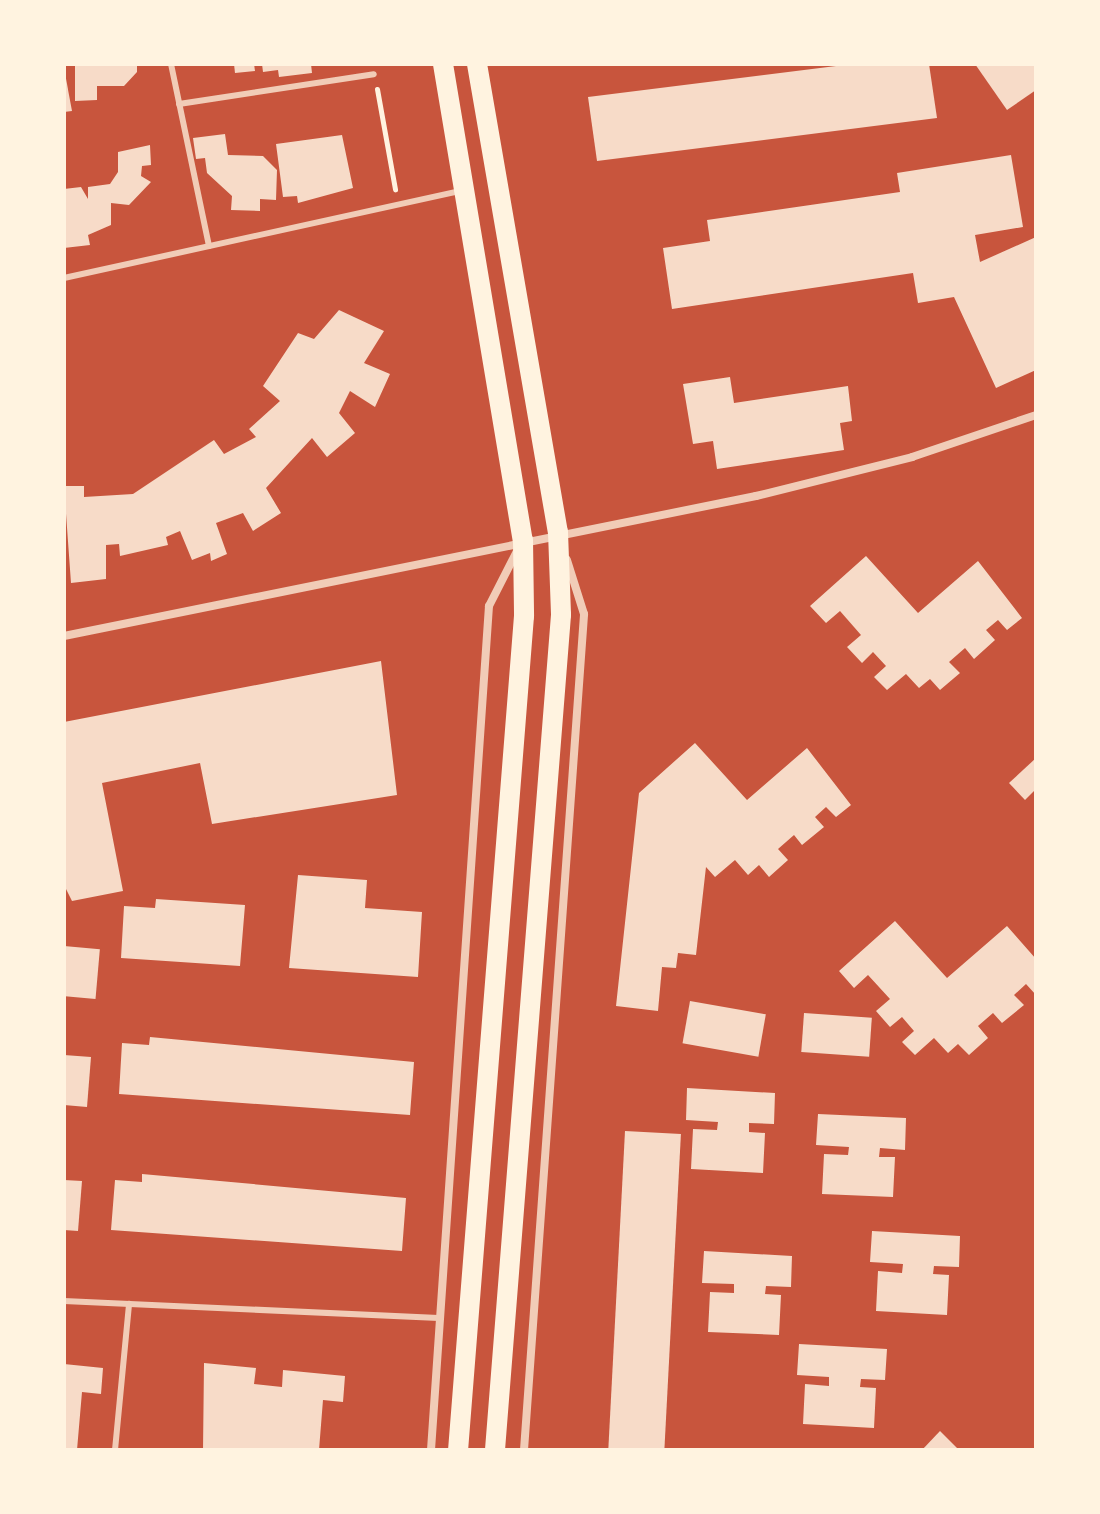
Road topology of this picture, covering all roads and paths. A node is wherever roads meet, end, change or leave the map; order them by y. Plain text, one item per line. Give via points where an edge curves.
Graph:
1 (171, 64) edge
2 (443, 64) edge
3 (477, 64) edge
4 (374, 74) joint
5 (179, 104) junction
6 (464, 190) junction
7 (397, 205) junction
8 (209, 246) junction
9 (64, 278) edge
10 (1036, 415) edge
11 (558, 532) junction
12 (523, 540) junction
13 (64, 636) edge
14 (64, 1301) edge
15 (129, 1304) junction
16 (439, 1318) junction
17 (496, 1441) edge
18 (115, 1450) edge
19 (431, 1450) edge
20 (458, 1450) edge
21 (524, 1450) edge

1 - 5 lane
2 - 6 main road
3 - 11 main road
4 - 5 lane
4 - 7 path
5 - 8 lane
6 - 7 lane
6 - 12 main road
7 - 8 lane
8 - 9 lane
10 - 11 street via 835,477
11 - 12 street
11 - 17 main road via 561,615
11 - 21 street via 584,614
12 - 13 street
12 - 16 street via 489,606
12 - 20 main road via 524,616
14 - 15 lane
15 - 16 lane
15 - 18 lane
16 - 19 street

